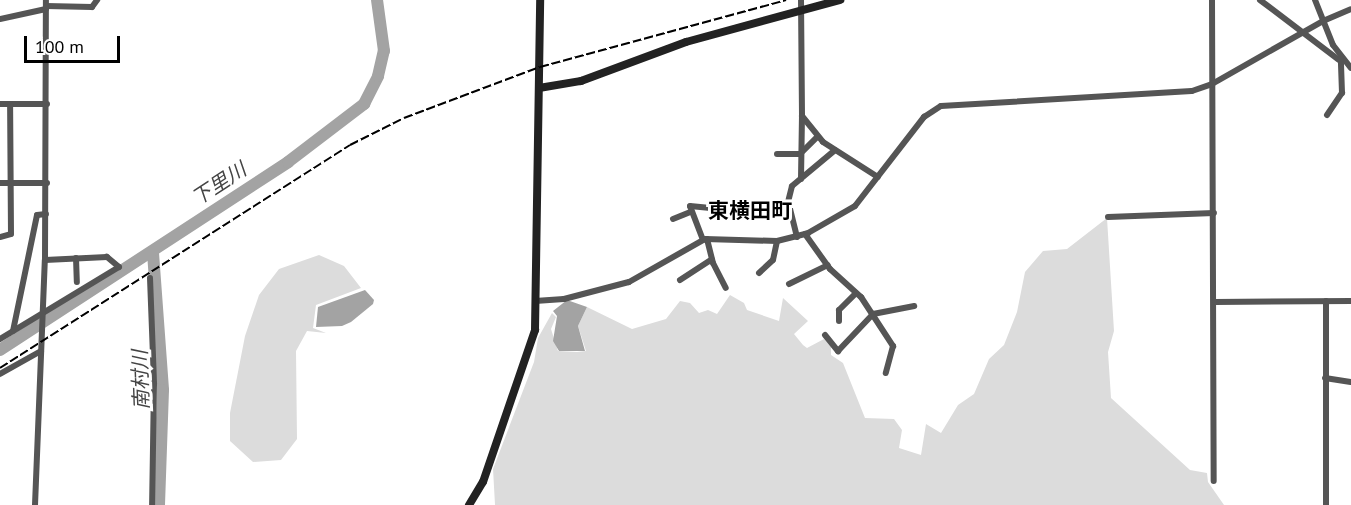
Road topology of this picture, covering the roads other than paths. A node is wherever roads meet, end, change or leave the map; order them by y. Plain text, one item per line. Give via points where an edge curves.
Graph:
1 (97, 0) edge
2 (540, 0) edge
3 (801, 0) edge
4 (840, 0) edge
5 (1212, 0) edge
6 (1260, 0) edge
7 (1315, 0) edge
8 (46, 5) edge
9 (1351, 9) edge
10 (800, 11) junction
11 (0, 19) edge
12 (1323, 21) junction
13 (1303, 34) junction
14 (1340, 59) junction
15 (1351, 68) edge
16 (1212, 84) junction
17 (539, 88) junction
18 (0, 104) edge
19 (10, 104) junction
20 (47, 104) junction
21 (1327, 115) dead end
22 (802, 116) junction
23 (817, 137) junction
24 (835, 150) junction
25 (777, 154) dead end
26 (800, 154) junction
27 (878, 177) junction
28 (801, 179) junction
29 (0, 183) edge
30 (47, 183) junction
31 (11, 184) junction
32 (788, 204) junction
33 (690, 212) junction
34 (1214, 213) junction
35 (46, 214) junction
36 (1107, 217) dead end
37 (674, 219) dead end
38 (805, 234) junction
39 (0, 237) edge
40 (797, 237) junction
41 (705, 239) junction
42 (777, 241) junction
43 (76, 258) junction
44 (712, 259) junction
45 (45, 260) junction
46 (828, 265) junction
47 (759, 273) dead end
48 (150, 278) dead end
49 (680, 280) dead end
50 (77, 282) dead end
51 (789, 284) dead end
52 (726, 288) dead end
53 (856, 293) junction
54 (535, 301) junction
55 (1322, 301) junction
56 (1351, 301) edge
57 (1215, 302) junction
58 (914, 306) dead end
59 (42, 314) junction
60 (873, 314) junction
61 (839, 321) dead end
62 (13, 332) junction
63 (825, 334) dead end
64 (0, 339) edge
65 (41, 351) junction
66 (886, 373) dead end
67 (0, 374) edge
68 (1325, 378) junction
69 (1351, 382) edge
70 (1214, 481) dead end
71 (35, 505) edge
72 (152, 505) edge
73 (469, 505) edge
74 (1326, 505) edge

1 - 8 street via 92,6
2 - 17 street
3 - 10 street
4 - 10 street
5 - 16 street
6 - 13 street
7 - 12 street
8 - 11 street
8 - 20 street
9 - 12 street
10 - 17 street via 649,53 582,81
10 - 22 street
12 - 13 street
12 - 14 street
13 - 14 street
13 - 16 street
14 - 15 street
14 - 21 street via 1342,93
16 - 27 street via 1177,93 941,106 924,117
16 - 34 street
17 - 54 street
18 - 19 street
19 - 20 street
19 - 31 street
20 - 30 street
22 - 23 street
22 - 26 street
23 - 24 street
23 - 26 street
24 - 27 street
24 - 28 street
25 - 26 street
26 - 28 street
27 - 38 street via 855,206
28 - 32 street via 792,186
29 - 31 street
30 - 31 street
30 - 35 street
31 - 39 street via 11,234
32 - 33 street via 718,210 693,205
32 - 40 street
33 - 37 street
33 - 41 street
34 - 36 street
34 - 57 street
35 - 45 street
35 - 62 street via 37,215
38 - 40 street
38 - 46 street
40 - 42 street
41 - 42 street
41 - 44 street
41 - 54 street via 628,282 564,300
42 - 47 street via 773,260
43 - 45 street
43 - 50 street
43 - 59 street via 107,257 119,267
44 - 49 street
44 - 52 street
45 - 59 street
46 - 51 street
46 - 53 street
48 - 72 street via 154,384
53 - 60 street
53 - 61 street via 838,310
54 - 73 street via 535,330 527,360 483,482
55 - 56 street
55 - 57 street
55 - 68 street
57 - 70 street
58 - 60 street
59 - 62 street
59 - 65 street
60 - 63 street via 838,351
60 - 66 street via 893,346
62 - 64 street
65 - 67 street
65 - 71 street
68 - 69 street
68 - 74 street

